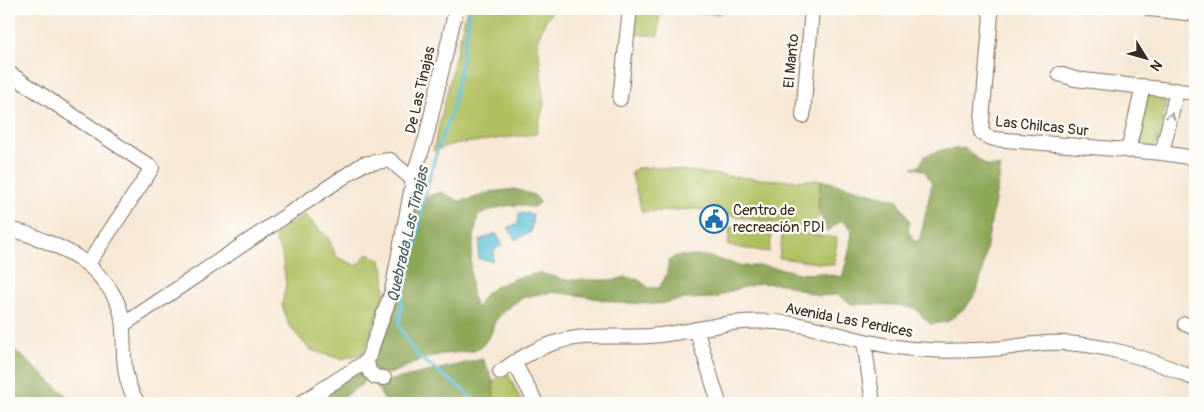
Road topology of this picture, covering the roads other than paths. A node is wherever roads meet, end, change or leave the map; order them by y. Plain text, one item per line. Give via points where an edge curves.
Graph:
1 (456, 9) edge
2 (630, 9) edge
3 (812, 9) edge
4 (988, 9) edge
5 (1150, 9) edge
6 (1195, 14) edge
7 (9, 74) edge
8 (1059, 74) dead end
9 (1143, 86) junction
10 (1177, 90) junction
11 (1195, 93) edge
12 (620, 99) dead end
13 (803, 116) dead end
14 (1128, 151) junction
15 (1162, 153) junction
16 (1195, 158) edge
17 (412, 178) junction
18 (9, 230) edge
19 (88, 264) junction
20 (122, 325) junction
21 (696, 329) junction
22 (864, 341) junction
23 (367, 361) junction
24 (514, 362) junction
25 (500, 372) dead end
26 (384, 378) dead end
27 (1195, 378) edge
28 (138, 403) edge
29 (301, 403) edge
30 (536, 403) edge
31 (719, 403) edge
32 (873, 403) edge

1 - 17 street, De Las Tinajas via 426,138
2 - 12 street
3 - 13 street, El Manto
4 - 14 street, Las Chilcas Sur via 991,15 981,132 994,139
5 - 6 street
7 - 19 street via 152,168
8 - 9 street via 1075,79
9 - 10 street
9 - 14 street
10 - 11 street
15 -> 10 street
14 - 15 street, Las Chilcas Sur
15 - 16 street, Las Chilcas Sur
17 - 20 street via 390,160 363,164
17 - 23 street, De Las Tinajas via 392,292
18 - 19 street via 32,235 66,249
19 - 20 street via 116,299
20 - 28 street via 125,372
21 - 22 street, Avenida Las Perdices via 778,322
21 - 24 street, Avenida Las Perdices via 650,336 566,339 543,346
21 - 31 street
22 - 27 street, Avenida Las Perdices via 901,348 947,351 1041,343 1074,344 1143,359
22 - 32 street
23 - 26 street via 369,371 375,377
23 - 29 street
24 - 25 street, Avenida Las Perdices
24 - 30 street

